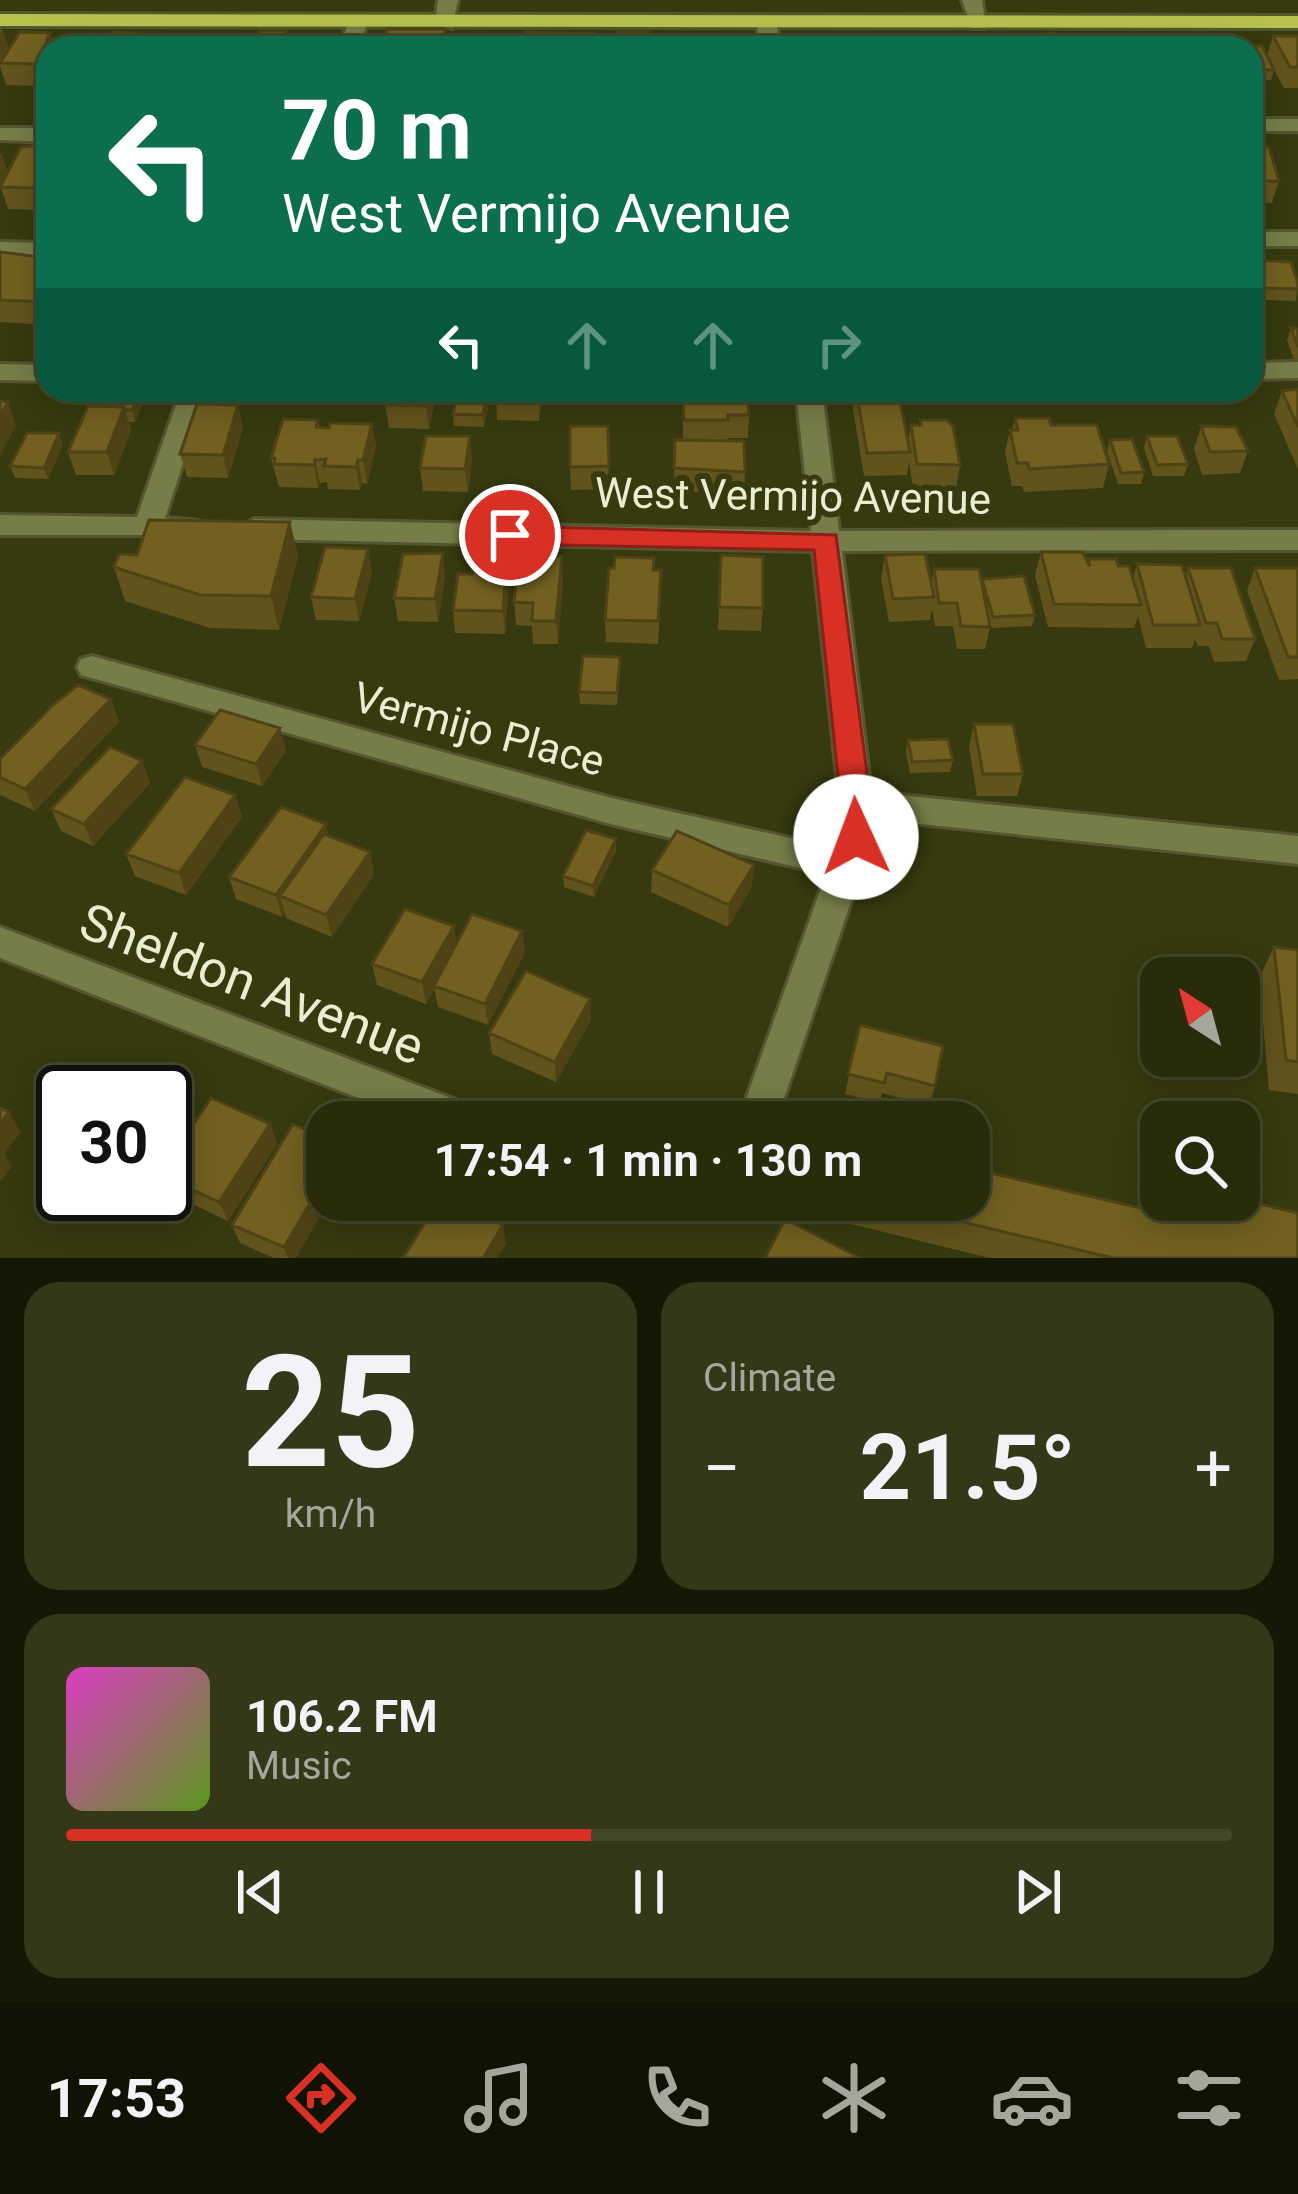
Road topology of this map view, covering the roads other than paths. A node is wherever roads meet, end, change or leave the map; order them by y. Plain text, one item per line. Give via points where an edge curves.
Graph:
1 (448, 0) edge
2 (972, 0) edge
3 (0, 20) edge
4 (1298, 22) edge
5 (357, 24) junction
6 (445, 24) junction
7 (979, 24) junction
8 (767, 25) junction
9 (352, 36) edge
10 (768, 36) edge
11 (1263, 125) edge
12 (1298, 125) edge
13 (0, 134) edge
14 (36, 135) edge
15 (1263, 239) edge
16 (1298, 239) edge
17 (0, 249) edge
18 (36, 250) edge
19 (1263, 370) edge
20 (1298, 370) edge
21 (0, 372) edge
22 (36, 373) edge
23 (190, 402) edge
24 (810, 402) edge
25 (0, 525) edge
26 (148, 527) junction
27 (1298, 540) edge
28 (826, 541) junction
29 (92, 667) dead end
30 (856, 804) junction
31 (1298, 850) edge
32 (846, 865) junction
33 (0, 942) edge
34 (412, 1101) edge
35 (764, 1101) edge

1 - 6 street
2 - 7 street
3 - 5 main road
4 - 7 main road
5 - 6 main road
5 - 9 street
6 - 8 main road
7 - 8 main road
8 - 10 street
11 - 12 street
13 - 14 street
15 - 16 street
17 - 18 street
19 - 20 street
21 - 22 street
23 - 26 street
24 - 28 street
25 - 26 street, West Vermijo Avenue
26 - 28 street, West Vermijo Avenue
27 - 28 street, West Vermijo Avenue
28 - 30 street
29 - 32 street, Vermijo Place via 590,805
30 - 31 street
30 - 32 street
32 - 35 street
33 - 34 street, Sheldon Avenue

